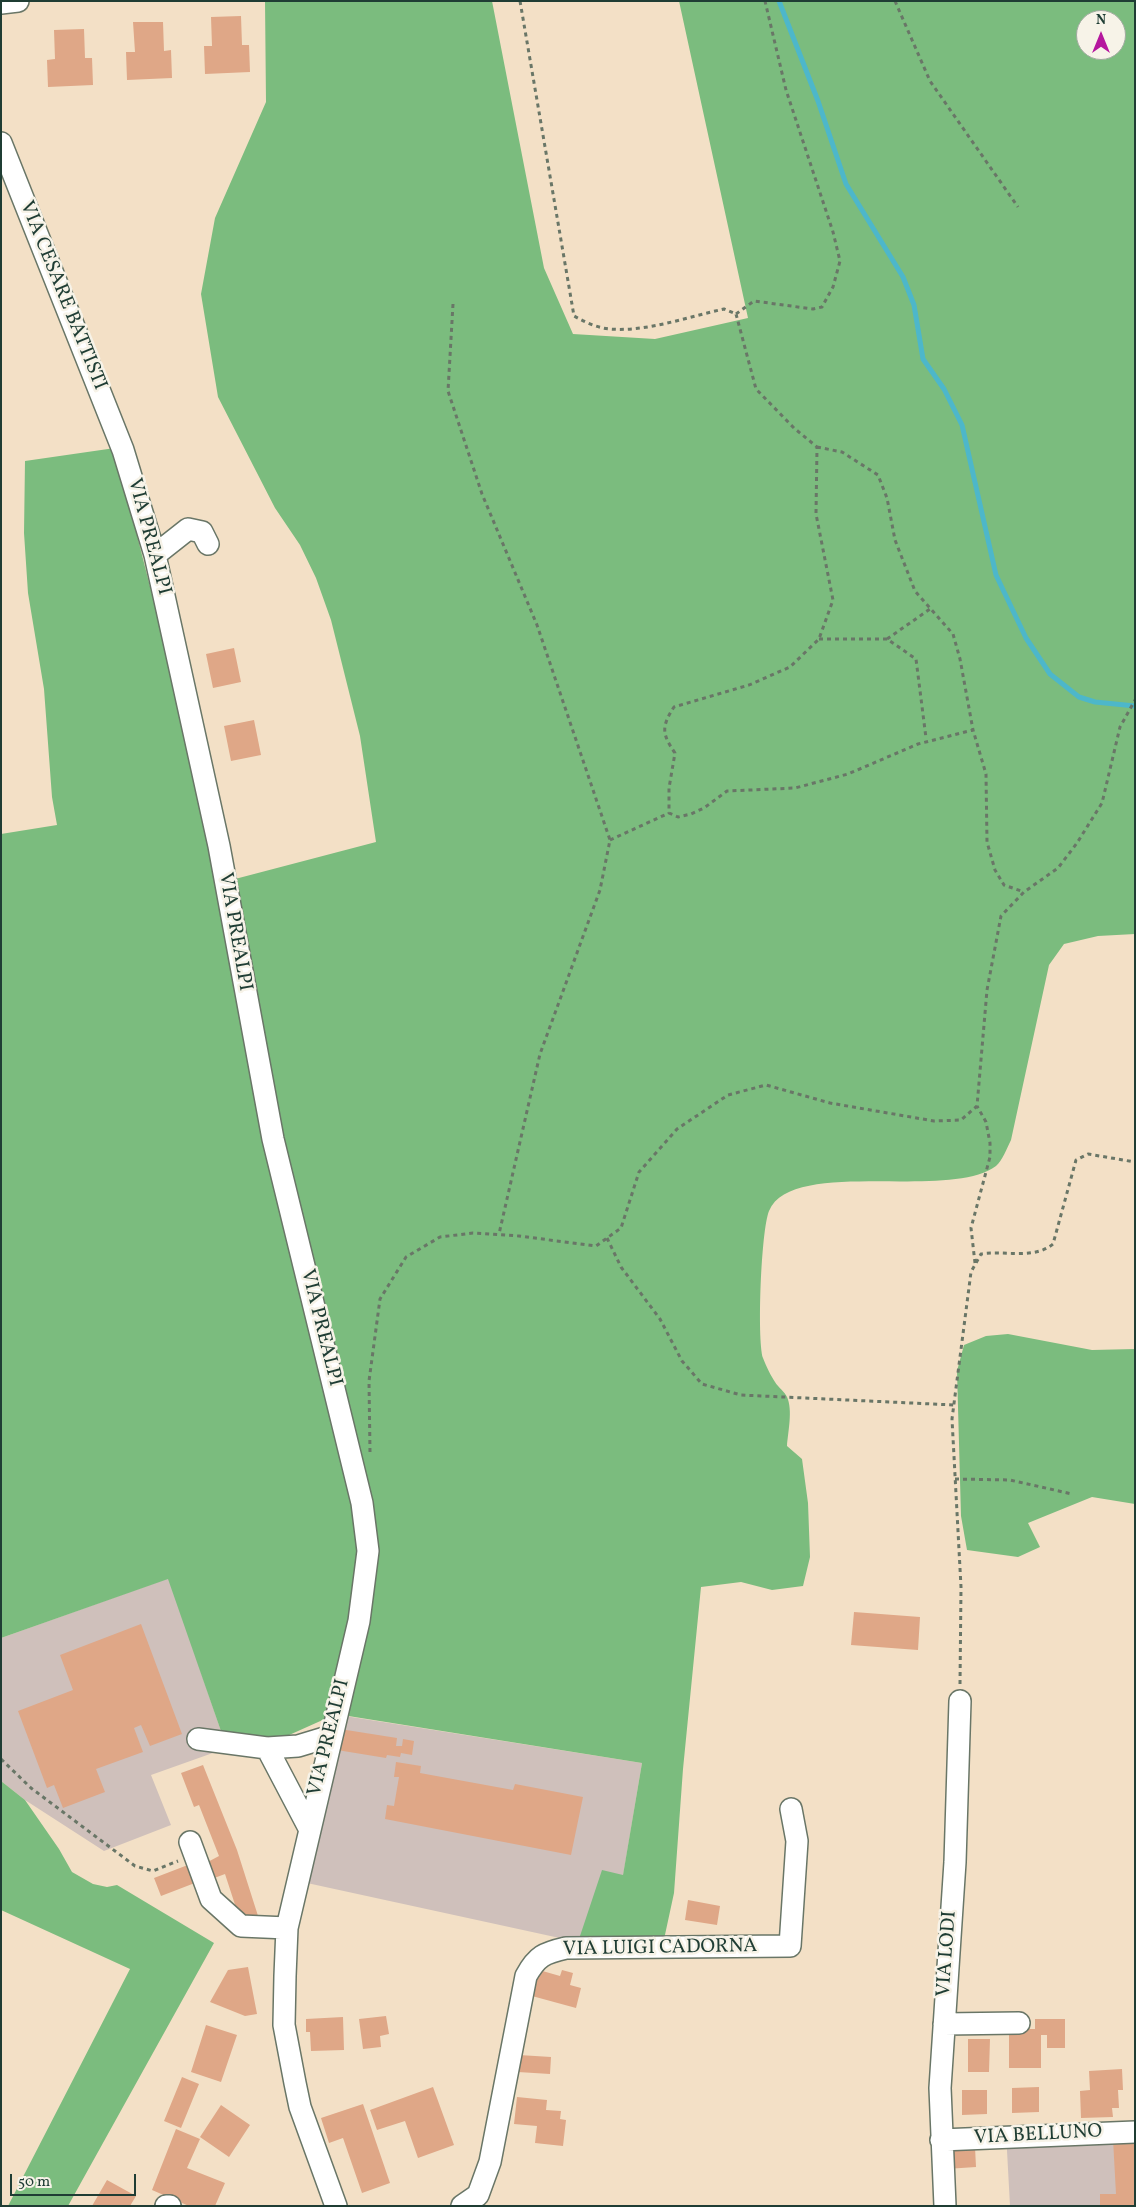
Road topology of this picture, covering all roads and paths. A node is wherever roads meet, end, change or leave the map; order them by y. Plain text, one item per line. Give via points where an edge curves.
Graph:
1 (18, 1) edge
2 (520, 1) edge
3 (765, 1) edge
4 (895, 1) edge
5 (1, 2) edge
6 (1, 143) edge
7 (1018, 208) dead end
8 (453, 304) dead end
9 (736, 314) junction
10 (817, 447) junction
11 (124, 450) joint
12 (208, 544) dead end
13 (156, 555) junction
14 (930, 609) junction
15 (819, 639) junction
16 (887, 639) junction
17 (1135, 700) edge
18 (973, 730) junction
19 (926, 738) dead end
20 (669, 813) junction
21 (610, 840) junction
22 (1024, 892) junction
23 (977, 1106) junction
24 (1135, 1162) edge
25 (500, 1234) junction
26 (607, 1238) junction
27 (975, 1264) junction
28 (954, 1405) junction
29 (353, 1465) junction
30 (955, 1479) junction
31 (1072, 1494) dead end
32 (960, 1702) joint
33 (331, 1736) junction
34 (198, 1740) dead end
35 (266, 1748) junction
36 (1, 1759) edge
37 (791, 1809) dead end
38 (308, 1828) junction
39 (192, 1849) joint
40 (287, 1928) junction
41 (1019, 2023) dead end
42 (944, 2024) junction
43 (1135, 2132) edge
44 (941, 2140) junction
45 (166, 2206) edge
46 (170, 2206) edge
47 (336, 2206) edge
48 (462, 2206) edge
49 (945, 2206) edge

1 - 5 street
2 - 9 path via 574,316 591,325 610,329 640,328 724,309
3 - 9 path via 786,90 840,262 822,307 813,309 754,302
4 - 7 path via 930,81
6 - 11 street, VIA CESARE BATTISTI
8 - 21 path via 448,391 482,494 537,625
9 - 10 path via 756,389
10 - 14 path via 842,452 878,476 887,498 895,540 915,591
10 - 15 path via 816,514 833,600
11 - 13 street, VIA PREALPI
12 - 13 street via 202,532 188,529
13 - 29 street, VIA PREALPI via 219,846 273,1139
14 - 16 path
14 - 18 path via 953,634
15 - 16 path
15 - 20 path via 790,668 749,686 674,707 664,722 665,738 675,753
16 - 19 path via 916,659
17 - 22 path via 1120,726 1102,803 1058,868
18 - 20 path via 918,744 848,774 795,788 727,791 691,814 678,817
18 - 22 path via 986,774 987,842 995,870 1004,885
20 - 21 path
21 - 25 path via 600,890 540,1054
22 - 23 path via 1001,916 987,990
23 - 26 path via 961,1120 934,1121 830,1103 766,1085 728,1095 677,1129 639,1172 621,1228
23 - 27 path via 986,1122 990,1157 971,1228
24 - 27 path via 1088,1154 1076,1160 1053,1244 1036,1253 981,1254
25 - 26 path via 596,1246
25 - 29 path via 440,1237 406,1257 380,1299 369,1380 370,1454
26 - 28 path via 621,1267 660,1319 682,1360 702,1384 741,1395
27 - 28 path via 969,1284
28 - 30 path
29 - 33 street, VIA PREALPI via 367,1534 367,1570 359,1621
30 - 31 path via 1010,1480
30 - 32 path via 961,1587
32 - 42 street, VIA LODI
33 - 35 street via 298,1746
33 - 38 street, VIA PREALPI
34 - 35 street
35 - 38 street
36 - 39 path via 31,1788 135,1866 153,1871
37 - 48 street, VIA LUIGI CADORNA via 797,1841 790,1946 566,1948 548,1952 535,1960 526,1976 490,2162 478,2195
38 - 40 street, VIA PREALPI
39 - 40 street via 212,1899 241,1926
40 - 47 street, VIA PREALPI via 284,2025 300,2107
41 - 42 street
42 - 44 street, VIA LODI
43 - 44 street, VIA BELLUNO
44 - 49 street, VIA LODI
45 - 46 street

